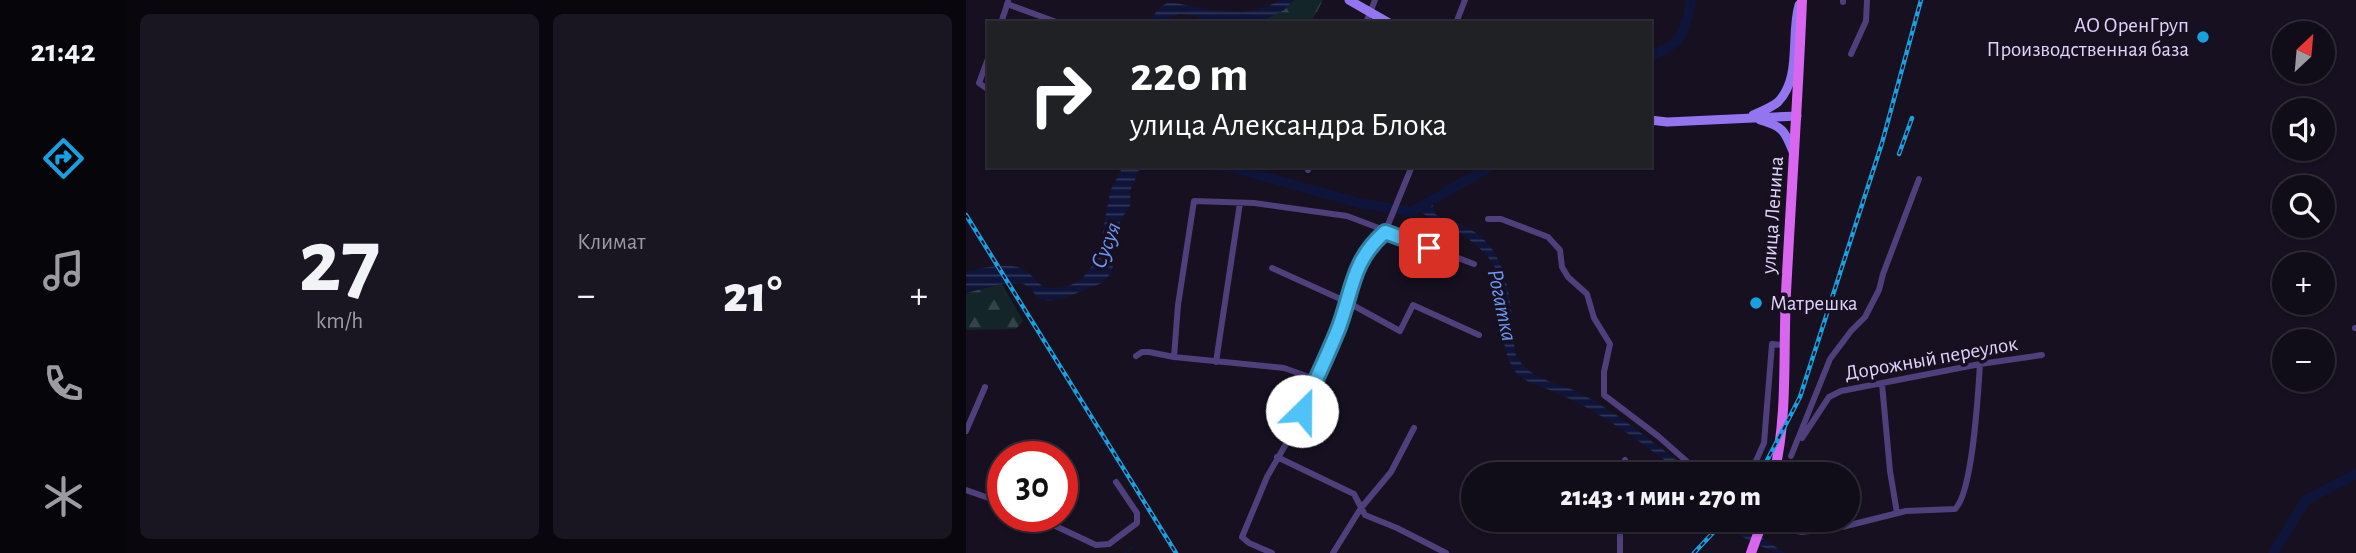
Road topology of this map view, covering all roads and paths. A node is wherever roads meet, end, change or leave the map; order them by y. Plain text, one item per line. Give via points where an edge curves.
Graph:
1 (1349, 0) edge
2 (1375, 0) edge
3 (1465, 0) edge
4 (1801, 0) edge
5 (1867, 0) edge
6 (1008, 2) edge
7 (1370, 12) junction
8 (1002, 21) edge
9 (1054, 21) edge
10 (1367, 21) edge
11 (1386, 21) edge
12 (1458, 21) edge
13 (1852, 54) dead end
14 (987, 61) edge
15 (987, 89) edge
16 (1797, 116) junction
17 (1748, 117) junction
18 (1652, 120) edge
19 (1795, 156) junction
20 (1411, 168) edge
21 (1919, 179) dead end
22 (1240, 203) junction
23 (1488, 219) dead end
24 (1385, 232) junction
25 (1474, 264) dead end
26 (1272, 268) dead end
27 (1347, 302) junction
28 (1479, 335) dead end
29 (1784, 345) junction
30 (2042, 355) dead end
31 (1136, 356) dead end
32 (1174, 357) junction
33 (1216, 362) junction
34 (1980, 364) junction
35 (1315, 379) junction
36 (1882, 384) junction
37 (985, 387) dead end
38 (1414, 428) dead end
39 (966, 431) edge
40 (1791, 456) junction
41 (1277, 457) junction
42 (1687, 462) edge
43 (1756, 462) edge
44 (1777, 462) edge
45 (1779, 462) edge
46 (1116, 482) dead end
47 (966, 490) edge
48 (987, 497) edge
49 (1361, 508) junction
50 (1897, 513) junction
51 (1860, 522) edge
52 (1069, 532) edge
53 (1620, 532) edge
54 (1758, 532) edge
55 (1272, 553) edge
56 (1333, 553) edge
57 (1446, 553) edge
58 (1620, 553) edge
59 (1751, 553) edge

1 - 7 main road
2 - 7 street
3 - 12 street
4 - 16 main road, улица Ленина
4 - 17 main road via 1791,77 1784,94 1776,104
5 - 13 street via 1866,21
6 - 8 street
6 - 9 street
7 - 10 street
7 - 11 main road
14 - 15 street via 979,83
16 - 17 main road
16 - 19 main road, улица Ленина
17 - 18 main road
17 - 19 main road via 1777,125
19 - 29 main road, улица Ленина
20 - 24 street
21 - 40 street via 1879,290 1865,317 1830,359
22 - 24 street via 1347,216
22 - 32 street via 1194,201
22 - 33 street
23 - 42 street via 1537,232 1560,250 1567,277 1587,294 1609,344 1604,395
24 - 25 street
24 - 27 street via 1369,246
26 - 27 street
27 - 28 street via 1400,331 1413,305
27 - 35 street
29 - 43 street via 1772,344 1764,443
29 - 44 main road, улица Ленина via 1784,409
30 - 34 street, Дорожный переулок
31 - 32 street via 1149,352
32 - 33 street
33 - 35 street via 1284,368
34 - 36 street, Дорожный переулок
34 - 50 street via 1962,503 1955,509
35 - 41 street
36 - 40 street, Дорожный переулок via 1829,397
36 - 50 street
37 - 39 street
38 - 49 street via 1391,472
40 - 45 street
41 - 49 street via 1354,494
41 - 55 street via 1242,537
46 - 52 street via 1137,513 1137,523 1109,544 1097,545
47 - 48 street
49 - 56 street
49 - 57 street via 1365,515
50 - 51 street
53 - 58 street
54 - 59 main road

